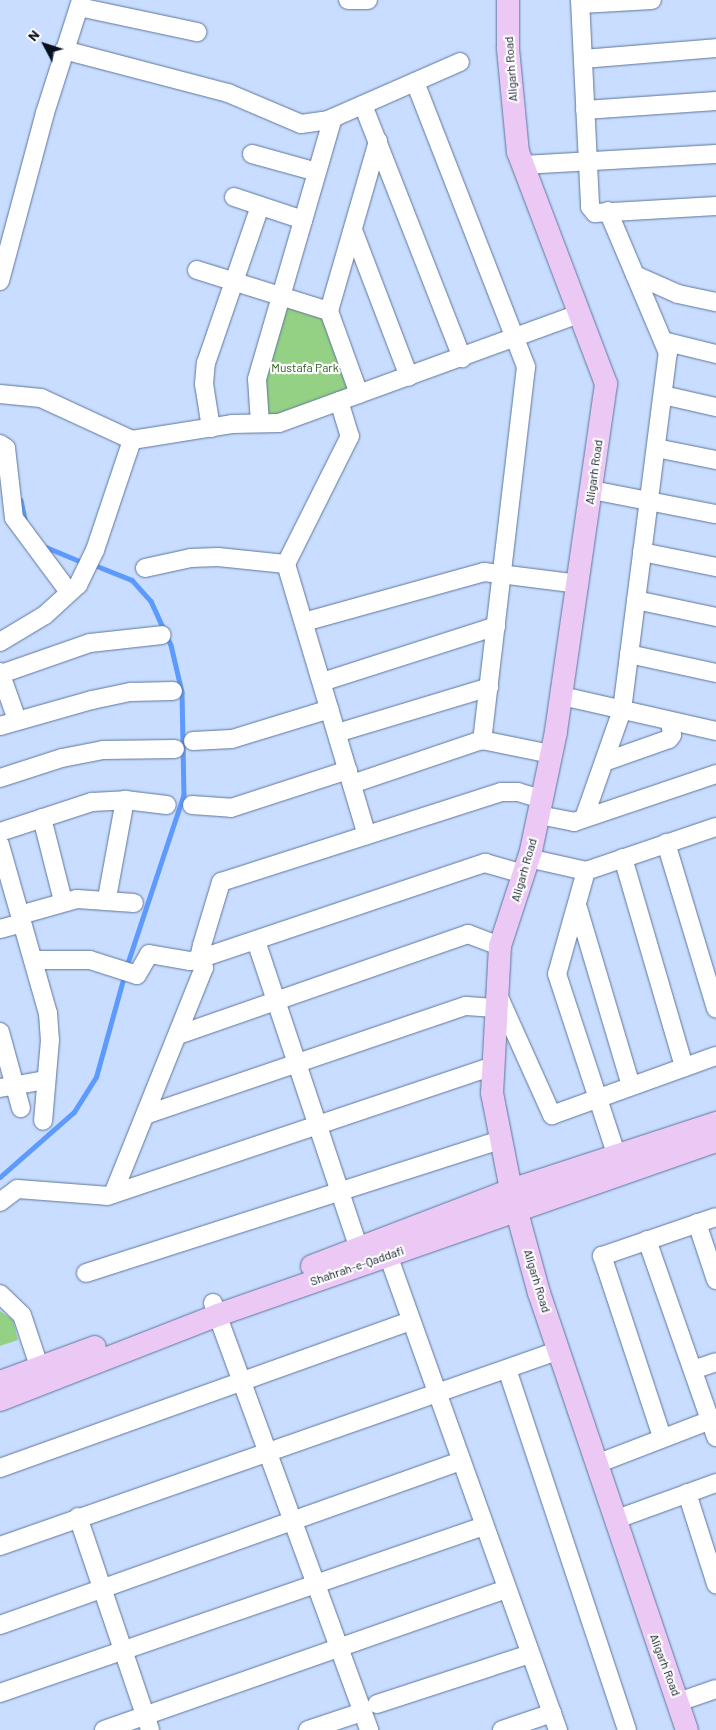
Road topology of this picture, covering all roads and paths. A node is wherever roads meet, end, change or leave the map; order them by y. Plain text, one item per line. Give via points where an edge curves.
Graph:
1 (348, 0) edge
2 (368, 0) edge
3 (508, 0) edge
4 (652, 0) edge
5 (580, 2) edge
6 (80, 3) edge
7 (197, 32) dead end
8 (716, 48) edge
9 (64, 50) junction
10 (583, 59) junction
11 (460, 62) dead end
12 (415, 82) junction
13 (716, 101) edge
14 (363, 105) junction
15 (585, 110) junction
16 (333, 118) junction
17 (378, 141) junction
18 (252, 154) dead end
19 (716, 154) edge
20 (588, 161) junction
21 (523, 165) junction
22 (317, 172) junction
23 (234, 198) dead end
24 (260, 206) junction
25 (716, 206) edge
26 (608, 211) junction
27 (303, 220) junction
28 (352, 230) junction
29 (197, 270) dead end
30 (635, 276) junction
31 (0, 281) edge
32 (234, 282) junction
33 (280, 296) junction
34 (716, 302) edge
35 (329, 312) junction
36 (580, 313) junction
37 (514, 338) junction
38 (663, 341) junction
39 (716, 354) edge
40 (462, 358) junction
41 (409, 377) junction
42 (0, 392) edge
43 (359, 394) junction
44 (663, 395) junction
45 (339, 401) junction
46 (716, 407) edge
47 (260, 423) junction
48 (211, 428) junction
49 (132, 440) junction
50 (0, 444) edge
51 (656, 448) junction
52 (716, 460) edge
53 (592, 490) junction
54 (649, 499) junction
55 (716, 514) edge
56 (642, 552) junction
57 (286, 564) junction
58 (145, 568) dead end
59 (716, 568) edge
60 (502, 572) junction
61 (579, 584) junction
62 (69, 592) junction
63 (636, 600) junction
64 (716, 618) edge
65 (304, 622) junction
66 (496, 626) junction
67 (162, 635) dead end
68 (0, 642) edge
69 (629, 654) junction
70 (0, 673) edge
71 (716, 673) edge
72 (322, 682) junction
73 (489, 688) junction
74 (173, 691) dead end
75 (562, 696) junction
76 (330, 709) junction
77 (622, 710) junction
78 (17, 720) junction
79 (670, 721) junction
80 (0, 726) edge
81 (716, 731) edge
82 (337, 733) junction
83 (482, 740) junction
84 (193, 741) dead end
85 (175, 749) dead end
86 (551, 754) junction
87 (604, 762) junction
88 (716, 774) edge
89 (350, 777) junction
90 (0, 778) edge
91 (125, 800) junction
92 (167, 805) dead end
93 (192, 805) dead end
94 (540, 807) junction
95 (42, 818) junction
96 (584, 818) junction
97 (716, 827) edge
98 (0, 832) edge
99 (367, 835) junction
100 (666, 843) junction
101 (0, 845) edge
102 (623, 858) junction
103 (526, 866) junction
104 (586, 871) junction
105 (107, 898) junction
106 (62, 901) junction
107 (134, 903) dead end
108 (578, 908) junction
109 (21, 919) junction
110 (0, 929) edge
111 (256, 941) junction
112 (500, 946) junction
113 (199, 959) junction
114 (33, 960) junction
115 (275, 998) junction
116 (497, 1000) junction
117 (716, 1009) edge
118 (0, 1033) edge
119 (181, 1034) junction
120 (716, 1056) edge
121 (297, 1062) junction
122 (493, 1066) junction
123 (684, 1067) junction
124 (46, 1080) junction
125 (7, 1086) edge
126 (631, 1086) junction
127 (598, 1097) junction
128 (21, 1108) dead end
129 (145, 1115) junction
130 (43, 1121) dead end
131 (716, 1123) edge
132 (319, 1125) junction
133 (500, 1140) junction
134 (716, 1140) edge
135 (617, 1157) junction
136 (511, 1190) junction
137 (341, 1191) junction
138 (113, 1194) junction
139 (0, 1202) edge
140 (517, 1213) junction
141 (716, 1216) edge
142 (697, 1223) junction
143 (647, 1240) junction
144 (359, 1248) junction
145 (388, 1255) junction
146 (86, 1273) dead end
147 (716, 1280) edge
148 (0, 1294) edge
149 (216, 1309) junction
150 (411, 1321) junction
151 (560, 1350) junction
152 (716, 1362) edge
153 (507, 1369) junction
154 (692, 1370) junction
155 (42, 1376) junction
156 (0, 1382) edge
157 (242, 1384) junction
158 (436, 1395) junction
159 (0, 1400) edge
160 (713, 1419) edge
161 (662, 1437) junction
162 (716, 1437) edge
163 (269, 1455) junction
164 (460, 1461) junction
165 (599, 1463) junction
166 (0, 1468) edge
167 (716, 1482) edge
168 (687, 1493) junction
169 (78, 1517) junction
170 (616, 1519) junction
171 (294, 1520) junction
172 (484, 1526) junction
173 (0, 1546) edge
174 (316, 1582) junction
175 (716, 1584) edge
176 (102, 1587) junction
177 (507, 1589) junction
178 (0, 1624) edge
179 (339, 1645) junction
180 (123, 1650) junction
181 (530, 1654) junction
182 (716, 1689) edge
183 (0, 1693) edge
184 (678, 1702) junction
185 (369, 1708) junction
186 (552, 1713) junction
187 (148, 1723) edge
188 (104, 1730) edge
189 (308, 1730) edge
190 (369, 1730) edge
191 (502, 1730) edge
192 (558, 1730) edge
193 (627, 1730) edge
194 (688, 1730) edge

1 - 2 street
3 - 21 main road, Aligarh Road via 508,49 518,152
4 - 5 street
5 - 10 street
6 - 7 street
6 - 9 street
8 - 10 street
9 - 16 street via 228,93 302,124
9 - 31 street
10 - 15 street
11 - 12 street
12 - 14 street
12 - 37 street
13 - 15 street
14 - 16 street
14 - 17 street
15 - 20 street
16 - 22 street
17 - 28 street
17 - 40 street
18 - 22 street
19 - 20 street
20 - 21 street
20 - 26 street via 590,207 596,213
21 - 36 main road, Aligarh Road
22 - 27 street
23 - 24 street
24 - 27 street
24 - 32 street
25 - 26 street
26 - 30 street
27 - 33 street
28 - 35 street
28 - 41 street
29 - 32 street
30 - 34 street via 678,294
30 - 38 street
32 - 33 street
32 - 48 street via 206,363 204,384
33 - 35 street
33 - 47 street via 257,379
35 - 43 street
36 - 37 street
36 - 53 main road, Aligarh Road via 606,384
37 - 40 street
37 - 60 street via 526,367
38 - 39 street
38 - 44 street via 668,353
40 - 41 street
41 - 43 street
42 - 49 street via 41,398
43 - 45 street
44 - 46 street
44 - 51 street
45 - 47 street via 280,423
45 - 57 street via 350,436
47 - 48 street
48 - 49 street
49 - 62 street via 95,550 85,572
50 - 62 street via 6,448 14,518
51 - 52 street
51 - 54 street
53 - 54 street
53 - 61 main road, Aligarh Road
54 - 55 street
54 - 56 street
56 - 59 street
56 - 63 street
57 - 58 street via 218,557 191,558
57 - 65 street
60 - 61 street
60 - 65 street via 484,572
60 - 66 street
61 - 75 main road, Aligarh Road
62 - 68 street via 45,615
63 - 64 street
63 - 69 street
65 - 72 street
66 - 72 street
66 - 73 street
67 - 70 street via 90,643
69 - 71 street
69 - 77 street
70 - 78 street
72 - 76 street
73 - 82 street
73 - 83 street
74 - 78 street via 131,692
75 - 77 street
75 - 86 main road, Aligarh Road
76 - 82 street
76 - 84 street via 232,739
77 - 79 street
77 - 87 street
78 - 80 street
79 - 81 street
79 - 87 street via 672,735 669,739
82 - 89 street
83 - 86 street
83 - 89 street
85 - 90 street via 86,753
86 - 94 main road, Aligarh Road
87 - 96 street
88 - 96 street
89 - 93 street via 231,808
89 - 99 street
91 - 92 street
91 - 95 street via 92,802
91 - 105 street
94 - 96 street via 574,822
94 - 99 street via 518,792 500,792
94 - 103 main road, Aligarh Road
95 - 98 street
95 - 106 street
97 - 100 street
99 - 113 street via 221,882
100 - 102 street
100 - 117 street
101 - 109 street
102 - 104 street
102 - 123 street
103 - 104 street
103 - 111 street via 485,863
103 - 112 main road, Aligarh Road
104 - 108 street
105 - 106 street
105 - 107 street
106 - 109 street
108 - 126 street
108 - 127 street via 557,974
109 - 110 street
109 - 114 street
111 - 113 street
111 - 115 street
112 - 115 street via 468,934
112 - 116 main road, Aligarh Road
113 - 114 street via 190,962 149,954 137,975 90,960
113 - 119 street via 204,968
114 - 124 street via 48,1013
115 - 119 street
115 - 121 street
116 - 121 street via 466,1006
116 - 122 main road, Aligarh Road
116 - 127 street via 550,1114
118 - 125 street
119 - 129 street
120 - 123 street
121 - 129 street
121 - 132 street
122 - 132 street
122 - 133 main road, Aligarh Road via 492,1093
123 - 126 street
124 - 125 street
124 - 130 street
125 - 128 street
126 - 127 street
127 - 135 street
129 - 138 street
131 - 135 main road, Shahrah-e-Qaddafi
132 - 137 street
132 - 138 street
133 - 136 main road, Aligarh Road
133 - 137 street
134 - 140 main road, Shahrah-e-Qaddafi
135 - 136 main road, Shahrah-e-Qaddafi
136 - 140 main road, Aligarh Road
136 - 144 main road, Shahrah-e-Qaddafi
137 - 144 street
137 - 146 street
138 - 139 street via 17,1189
140 - 145 main road, Shahrah-e-Qaddafi
140 - 151 main road, Aligarh Road
141 - 142 street
142 - 143 street
142 - 147 street
143 - 154 street
143 - 161 street via 602,1256
144 - 149 main road, Shahrah-e-Qaddafi
145 - 149 main road, Shahrah-e-Qaddafi
145 - 150 street
148 - 155 street via 22,1315
149 - 155 main road, Shahrah-e-Qaddafi
149 - 157 street
150 - 157 street
150 - 158 street
151 - 153 street
151 - 165 main road, Aligarh Road
152 - 154 street
153 - 158 street
153 - 193 street
154 - 160 street
155 - 156 main road, Shahrah-e-Qaddafi
155 - 159 main road, Shahrah-e-Qaddafi
157 - 163 street
157 - 166 street
158 - 163 street
158 - 164 street
160 - 161 street
160 - 162 street
161 - 165 street
163 - 169 street
163 - 171 street
164 - 171 street
164 - 172 street
165 - 170 main road, Aligarh Road
167 - 168 street
168 - 170 street
168 - 175 street
169 - 173 street
169 - 176 street
170 - 184 main road, Aligarh Road
171 - 174 street
171 - 176 street
172 - 174 street
172 - 177 street
174 - 179 street
174 - 180 street
176 - 178 street
176 - 180 street
177 - 179 street
177 - 181 street
179 - 185 street
179 - 187 street
180 - 183 street
180 - 187 street
181 - 185 street
181 - 186 street
182 - 184 street
184 - 194 main road, Aligarh Road
185 - 189 street
185 - 190 street
186 - 191 street
186 - 192 street
187 - 188 street

